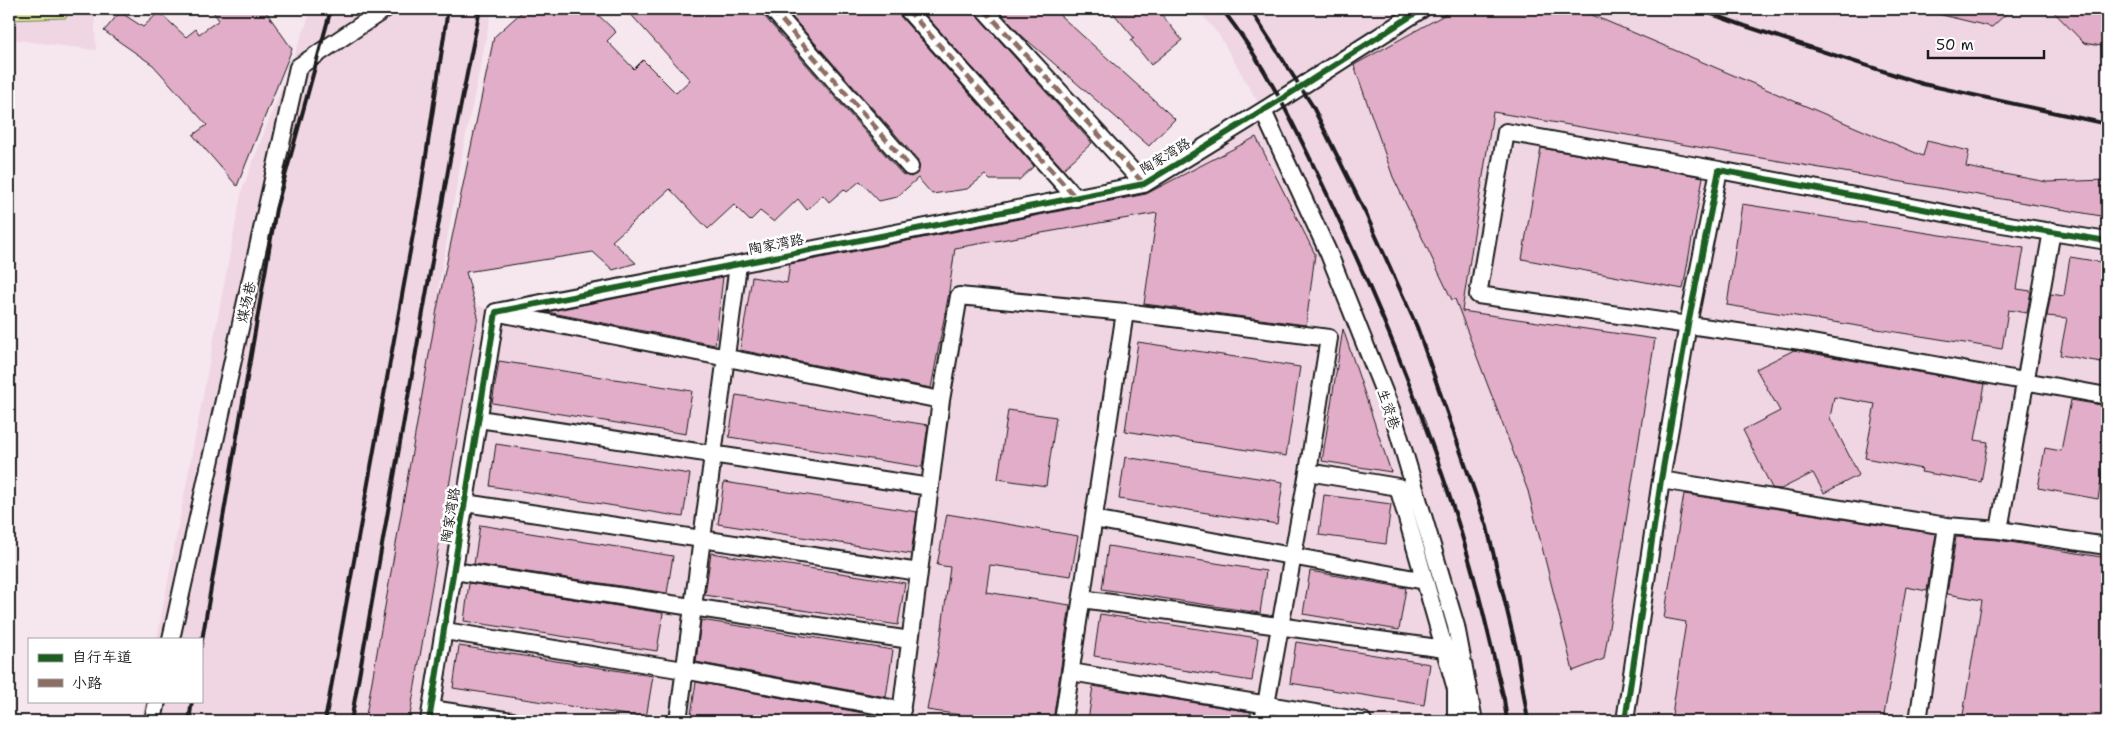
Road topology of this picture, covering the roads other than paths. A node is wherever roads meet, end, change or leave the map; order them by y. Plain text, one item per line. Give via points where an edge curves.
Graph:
1 (385, 9) edge
2 (772, 9) edge
3 (907, 9) edge
4 (984, 9) edge
5 (1422, 9) edge
6 (1263, 111) junction
7 (910, 167) dead end
8 (1719, 170) junction
9 (1144, 184) junction
10 (1076, 198) junction
11 (2052, 231) junction
12 (2107, 241) edge
13 (738, 264) junction
14 (496, 312) junction
15 (1125, 312) junction
16 (1688, 324) junction
17 (726, 358) junction
18 (2026, 381) junction
19 (2107, 396) edge
20 (941, 400) junction
21 (479, 419) junction
22 (713, 454) junction
23 (1308, 472) junction
24 (1661, 480) junction
25 (930, 487) junction
26 (465, 503) junction
27 (1094, 518) junction
28 (1947, 526) junction
29 (2000, 530) junction
30 (701, 540) junction
31 (2107, 546) edge
32 (1293, 556) junction
33 (454, 571) junction
34 (919, 572) junction
35 (1425, 581) junction
36 (1082, 598) junction
37 (692, 607) junction
38 (1280, 626) junction
39 (445, 631) junction
40 (171, 638) edge
41 (910, 640) junction
42 (1445, 649) junction
43 (684, 670) junction
44 (1071, 672) junction
45 (157, 702) edge
46 (1266, 705) junction
47 (430, 715) edge
48 (901, 716) edge
49 (153, 721) edge
50 (512, 721) edge
51 (678, 721) edge
52 (1063, 721) edge
53 (1263, 721) edge
54 (1363, 721) edge
55 (1456, 721) edge
56 (1474, 721) edge
57 (1625, 721) edge
58 (1918, 721) edge

1 - 40 street, 煤场巷 via 298,67
2 - 7 street
3 - 10 street
4 - 9 street
5 - 6 street, 陶家湾路
6 - 9 street, 陶家湾路
6 - 56 street, 生资巷 via 1330,254 1392,412 1456,626
8 - 11 street
8 - 16 street
8 - 16 street via 1506,132 1478,296
9 - 10 street, 陶家湾路
10 - 13 street, 陶家湾路
11 - 12 street
11 - 18 street
13 - 14 street, 陶家湾路
13 - 17 street
14 - 17 street
14 - 21 street, 陶家湾路
15 - 20 street via 959,296
15 - 23 street via 1329,338
15 - 27 street
16 - 18 street
16 - 24 street
17 - 20 street
17 - 22 street
18 - 19 street
18 - 29 street
20 - 25 street
21 - 22 street
21 - 26 street, 陶家湾路
22 - 25 street
22 - 30 street
23 - 32 street
23 - 35 street via 1398,488
24 - 28 street
24 - 57 street
25 - 34 street
26 - 30 street
26 - 33 street, 陶家湾路
27 - 32 street
27 - 36 street
28 - 29 street
28 - 58 street
29 - 31 street
30 - 34 street
30 - 37 street
32 - 35 street
32 - 38 street
33 - 37 street
33 - 39 street, 陶家湾路
34 - 41 street
35 - 42 street
36 - 38 street
36 - 44 street
37 - 41 street
37 - 43 street
38 - 42 street
38 - 46 street
39 - 43 street
39 - 47 street, 陶家湾路
41 - 48 street
42 - 55 street via 1456,689
43 - 48 street
43 - 51 street
44 - 46 street
44 - 52 street
45 - 49 street
46 - 53 street
46 - 54 street
47 - 50 street

